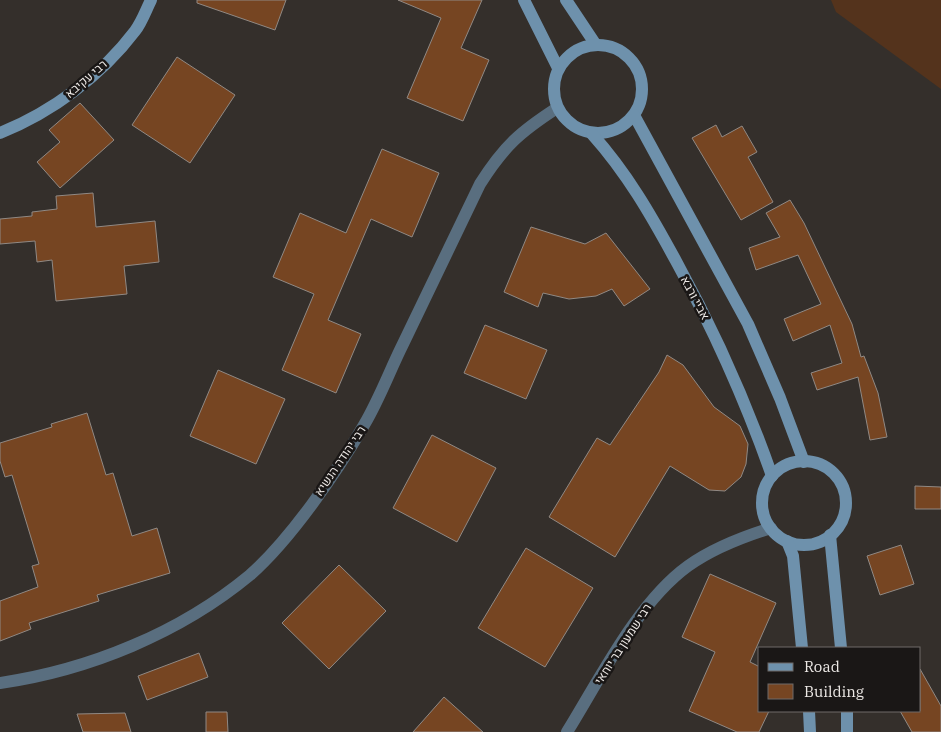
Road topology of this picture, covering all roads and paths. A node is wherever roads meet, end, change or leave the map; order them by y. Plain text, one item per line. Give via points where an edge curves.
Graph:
1 (151, 0) edge
2 (524, 0) edge
3 (566, 0) edge
4 (596, 45) junction
5 (558, 68) junction
6 (557, 108) junction
7 (634, 115) junction
8 (0, 133) edge
9 (592, 134) junction
10 (804, 462) junction
11 (772, 476) junction
12 (771, 528) junction
13 (830, 535) junction
14 (787, 541) junction
15 (802, 647) edge
16 (841, 647) edge
17 (0, 683) edge
18 (809, 712) edge
19 (847, 712) edge
20 (567, 732) edge
21 (810, 732) edge
22 (847, 732) edge

1 - 8 street, רבי עקיבא via 136,30 98,70 54,106
2 - 5 street
3 - 4 street
4 - 5 street via 572,52
4 - 7 street via 606,45 624,53 638,70 643,91
5 - 6 street via 552,93
6 - 9 street via 570,124
6 - 17 street, רבי יהודה הנשיא via 522,132 497,157 480,184 365,424 286,537 250,574 194,613 156,634 93,662 36,678
7 - 9 street via 620,128 606,134
7 - 10 street via 748,324
9 - 11 street, אביי ורבא via 634,186 717,338 749,411
10 - 11 street via 792,463
10 - 13 street via 818,464 834,474 845,494 845,514
11 - 12 street via 762,502 764,517
12 - 14 street
12 - 20 street, רבי שמעון בר יוחאי via 747,536 687,567 650,602
13 - 14 street via 811,545
13 - 16 street
14 - 15 street via 795,565
18 - 21 street
19 - 22 street

